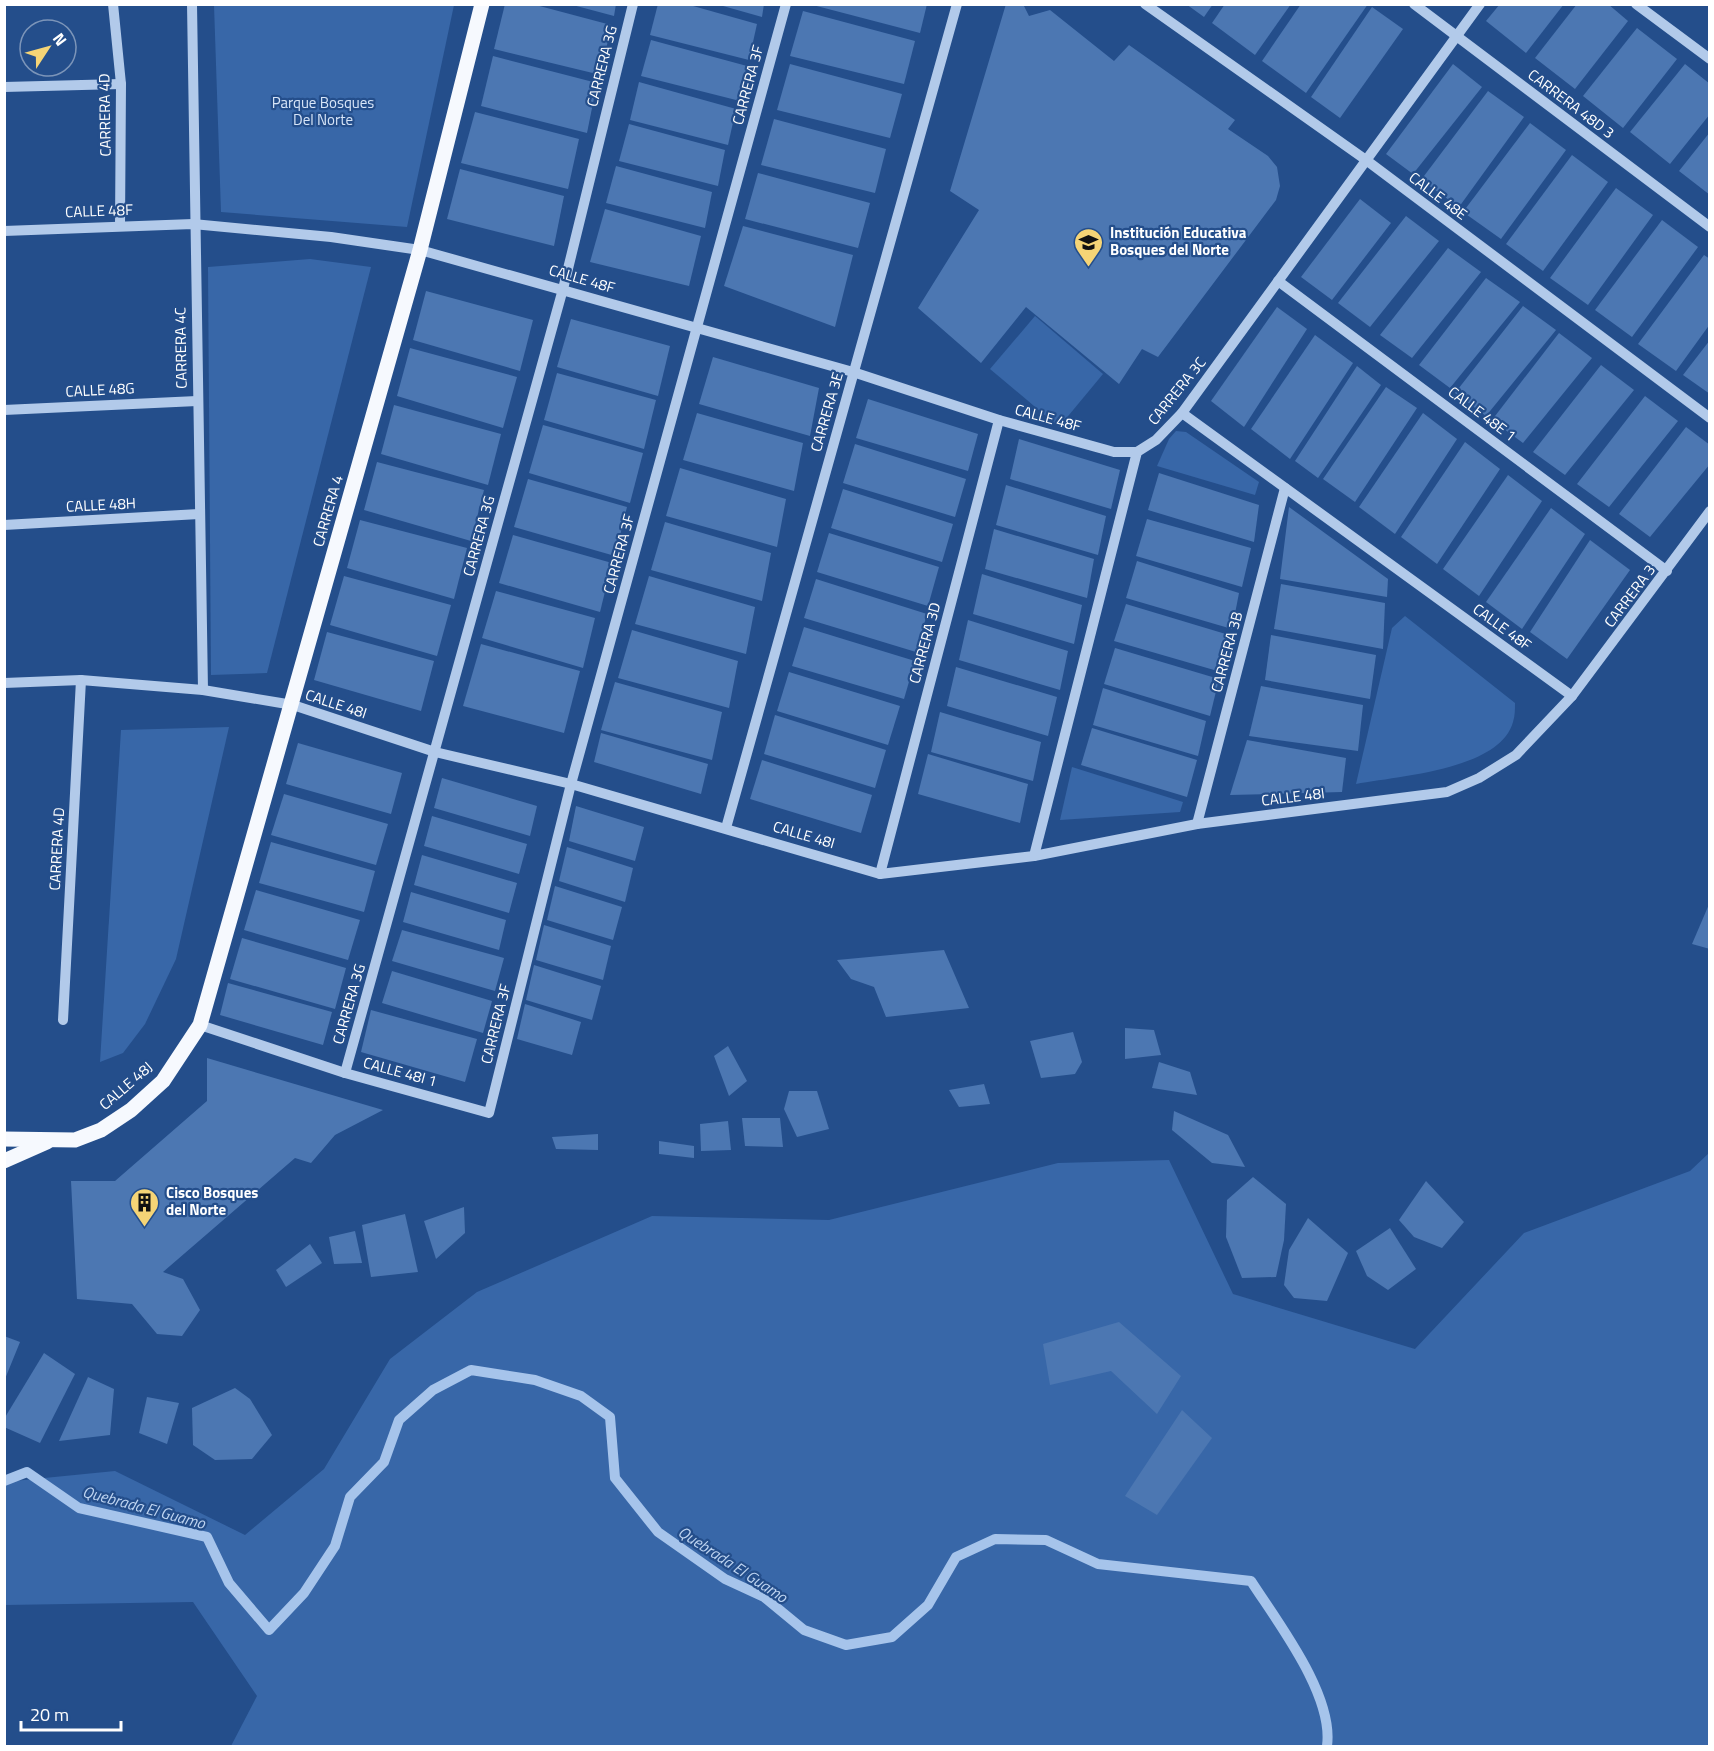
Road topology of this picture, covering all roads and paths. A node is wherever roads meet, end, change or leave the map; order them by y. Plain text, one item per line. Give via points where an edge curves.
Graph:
1 (113, 4) edge
2 (192, 4) edge
3 (482, 4) edge
4 (633, 4) edge
5 (786, 4) edge
6 (957, 4) edge
7 (1145, 4) edge
8 (1414, 4) edge
9 (1480, 4) edge
10 (1636, 4) edge
11 (1457, 36) junction
12 (1710, 59) edge
13 (121, 84) junction
14 (4, 87) edge
15 (1366, 160) junction
16 (194, 224) junction
17 (120, 225) junction
18 (1710, 227) edge
19 (4, 231) edge
20 (420, 250) junction
21 (1278, 281) junction
22 (563, 289) junction
23 (698, 327) junction
24 (854, 372) junction
25 (197, 401) junction
26 (4, 410) edge
27 (1182, 413) junction
28 (1710, 418) edge
29 (999, 420) junction
30 (1137, 452) junction
31 (1285, 488) junction
32 (1710, 511) edge
33 (199, 514) junction
34 (4, 525) edge
35 (1667, 571) junction
36 (81, 680) junction
37 (4, 683) edge
38 (203, 690) junction
39 (1572, 696) junction
40 (293, 705) junction
41 (435, 752) junction
42 (571, 784) junction
43 (1197, 824) junction
44 (726, 828) junction
45 (1034, 856) junction
46 (880, 873) junction
47 (63, 1020) dead end
48 (200, 1025) junction
49 (345, 1073) junction
50 (489, 1113) joint
51 (4, 1139) edge
52 (52, 1140) junction
53 (4, 1161) edge

1 - 13 street, CARRERA 4D
2 - 16 street, CARRERA 4C
3 - 20 main road, CARRERA 4
4 - 22 street, CARRERA 3G
5 - 23 street, CARRERA 3F
6 - 24 street, CARRERA 3E
7 - 15 street, CALLE 48E
8 - 11 street, CARRERA 48D 3
9 - 11 street, CARRERA 3C
10 - 12 street
11 - 15 street, CARRERA 3C
11 - 18 street, CARRERA 48D 3
13 - 14 street
13 - 17 street, CARRERA 4D
15 - 21 street, CARRERA 3C
15 - 28 street, CALLE 48E
16 - 17 street, CALLE 48F
16 - 20 street, CALLE 48F
16 - 25 street, CARRERA 4C
17 - 19 street, CALLE 48F
20 - 22 street, CALLE 48F
20 - 40 main road, CARRERA 4
21 - 27 street, CARRERA 3C
21 - 35 street, CALLE 48E 1
22 - 23 street, CALLE 48F
22 - 41 street, CARRERA 3G
23 - 24 street, CALLE 48F
23 - 42 street, CARRERA 3F
24 - 29 street, CALLE 48F
24 - 44 street, CARRERA 3E
25 - 26 street, CALLE 48G
25 - 33 street, CARRERA 4C
27 - 30 street, CARRERA 3C via 1156,440
27 - 31 street, CALLE 48F
29 - 30 street, CALLE 48F via 1114,452
29 - 46 street, CARRERA 3D
30 - 45 street
31 - 39 street, CALLE 48F
31 - 43 street, CARRERA 3B
32 - 35 street, CARRERA 3
33 - 34 street, CALLE 48H
33 - 38 street, CARRERA 4C
35 - 39 street, CARRERA 3
36 - 37 street, CALLE 48I
36 - 38 street, CALLE 48I
36 - 47 street, CARRERA 4D
38 - 40 street, CALLE 48I
39 - 43 street, CALLE 48I via 1516,755 1447,792
40 - 41 street, CALLE 48I
40 - 48 main road, CARRERA 4
41 - 42 street, CALLE 48I
41 - 49 street, CARRERA 3G
42 - 44 street, CALLE 48I
42 - 50 street, CARRERA 3F
43 - 45 street, CALLE 48I
44 - 46 street, CALLE 48I
45 - 46 street, CALLE 48I
48 - 49 street, CALLE 48I 1
48 - 52 main road, CALLE 48J via 163,1081 131,1110 101,1130 75,1140
49 - 50 street, CALLE 48I 1
51 - 52 main road, CALLE 48J
52 - 53 main road, CALLE 48J

